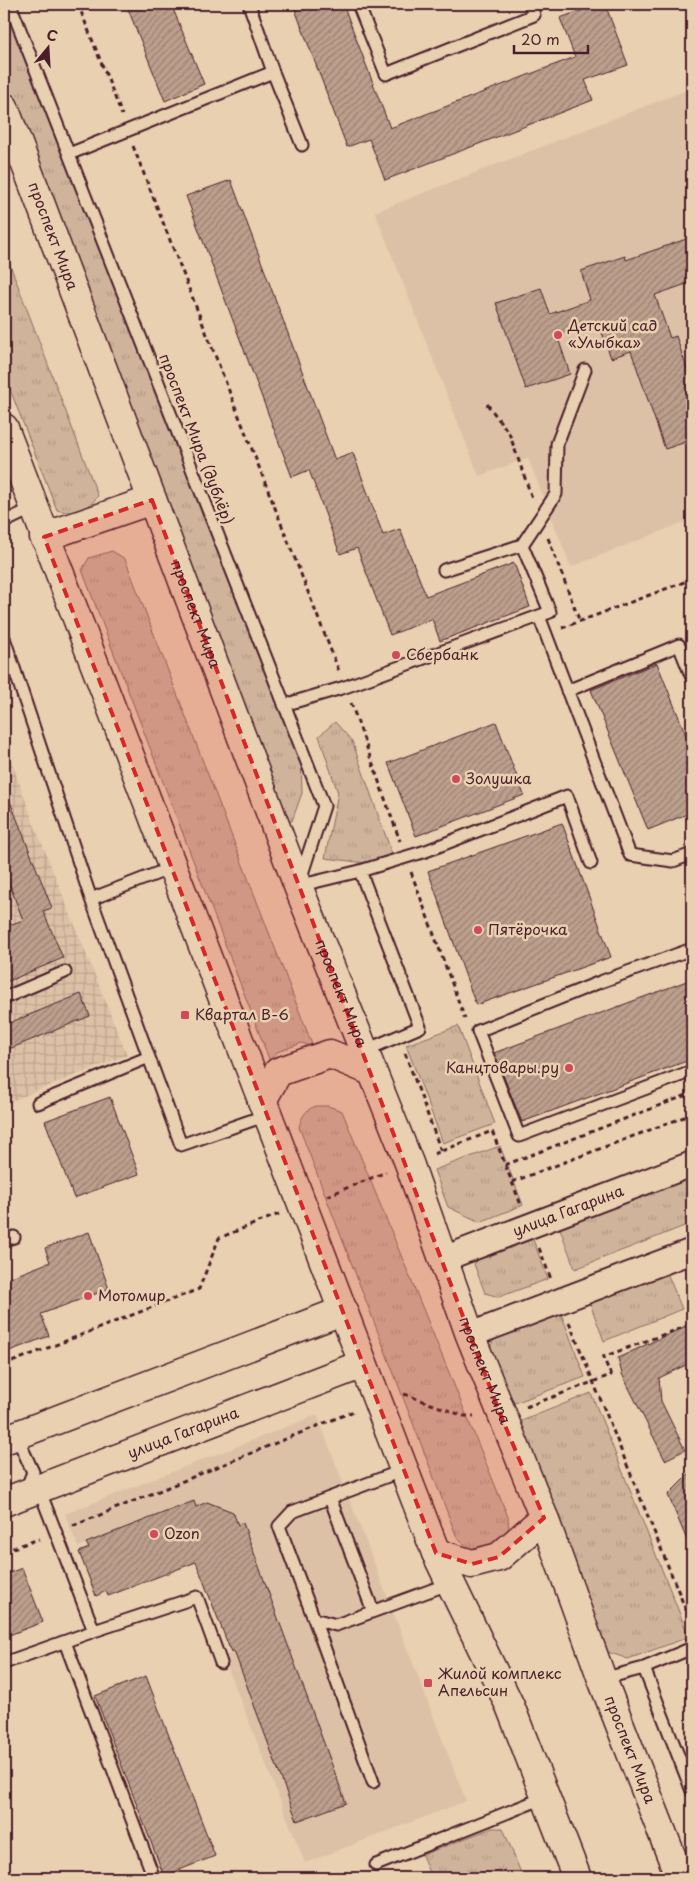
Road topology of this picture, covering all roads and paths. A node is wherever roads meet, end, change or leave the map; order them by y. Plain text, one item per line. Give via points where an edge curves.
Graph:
1 (10, 4) edge
2 (78, 4) edge
3 (249, 4) edge
4 (358, 4) edge
5 (530, 4) edge
6 (273, 72) junction
7 (4, 107) edge
8 (128, 131) junction
9 (302, 145) dead end
10 (69, 154) junction
11 (585, 370) dead end
12 (4, 428) edge
13 (152, 500) junction
14 (33, 508) junction
15 (4, 522) edge
16 (44, 537) junction
17 (522, 545) junction
18 (444, 570) dead end
19 (692, 579) edge
20 (539, 616) junction
21 (546, 634) junction
22 (4, 638) edge
23 (692, 678) edge
24 (345, 687) junction
25 (567, 691) junction
26 (284, 705) junction
27 (692, 854) edge
28 (405, 856) junction
29 (591, 863) dead end
30 (171, 868) junction
31 (360, 871) junction
32 (298, 886) junction
33 (91, 899) junction
34 (692, 949) edge
35 (65, 972) dead end
36 (4, 998) edge
37 (466, 1022) dead end
38 (398, 1036) junction
39 (149, 1057) junction
40 (367, 1061) junction
41 (692, 1071) edge
42 (692, 1093) edge
43 (38, 1103) dead end
44 (265, 1108) junction
45 (692, 1114) edge
46 (441, 1151) junction
47 (514, 1151) dead end
48 (518, 1160) junction
49 (409, 1164) junction
50 (692, 1164) edge
51 (505, 1165) junction
52 (512, 1182) junction
53 (302, 1205) junction
54 (530, 1225) junction
55 (692, 1251) edge
56 (443, 1259) junction
57 (560, 1301) junction
58 (342, 1311) junction
59 (692, 1324) edge
60 (470, 1335) junction
61 (363, 1364) junction
62 (4, 1365) edge
63 (593, 1382) junction
64 (378, 1402) junction
65 (501, 1416) junction
66 (4, 1440) edge
67 (404, 1470) junction
68 (22, 1495) edge
69 (330, 1498) junction
70 (544, 1518) junction
71 (57, 1533) junction
72 (4, 1551) edge
73 (436, 1553) junction
74 (451, 1583) junction
75 (372, 1611) junction
76 (314, 1619) junction
77 (692, 1625) edge
78 (94, 1631) junction
79 (65, 1642) junction
80 (692, 1648) edge
81 (4, 1663) edge
82 (221, 1663) dead end
83 (644, 1668) junction
84 (602, 1679) junction
85 (373, 1782) dead end
86 (692, 1791) edge
87 (546, 1797) junction
88 (376, 1865) dead end
89 (154, 1878) edge
90 (577, 1878) edge
91 (680, 1878) edge

1 - 10 lane, проспект Мира (дублёр)
2 - 8 path
3 - 6 lane
4 - 5 lane via 386,74 534,16
6 - 8 lane
6 - 9 lane
7 - 13 main road, проспект Мира
8 - 10 lane
8 - 24 path
10 - 26 lane, проспект Мира (дублёр)
11 - 17 lane via 557,444 556,494
12 - 14 main road
13 - 16 main road
13 - 32 main road, проспект Мира
14 - 15 lane
14 - 16 main road
16 - 30 main road
17 - 18 lane
17 - 20 lane via 550,612
19 - 21 path
20 - 21 lane
20 - 24 lane
21 - 25 lane
22 - 33 lane
23 - 25 lane via 680,645
24 - 26 lane
24 - 28 path
25 - 27 lane via 630,855 673,861
26 - 32 lane, проспект Мира (дублёр) via 324,806
28 - 29 lane via 426,851 567,796
28 - 31 lane
28 - 37 path
30 - 33 lane
30 - 44 main road
31 - 32 lane
31 - 38 lane via 420,1027
32 - 40 main road, проспект Мира
33 - 39 lane
34 - 41 lane via 478,1031 519,1136
35 - 36 lane
38 - 40 lane
38 - 46 path
39 - 43 lane
39 - 44 lane via 181,1145
40 - 44 main road via 330,1054 278,1072
40 - 49 main road, проспект Мира
42 - 48 path
44 - 53 main road
45 - 52 path
46 - 49 path
46 - 51 path via 492,1131
47 - 48 path
48 - 51 path
49 - 53 path
49 - 56 main road, проспект Мира
50 - 54 street, улица Гагарина
51 - 52 path
52 - 54 path
53 - 58 main road
53 - 62 path via 219,1238 199,1289
54 - 56 street, улица Гагарина
54 - 57 path
55 - 57 street
56 - 60 main road, проспект Мира
57 - 60 street
57 - 63 path
58 - 61 main road
58 - 66 main road
59 - 63 path via 602,1357 611,1375
60 - 65 main road, проспект Мира
61 - 64 main road
61 - 68 main road, улица Гагарина
63 - 65 path
63 - 77 path
64 - 65 path via 400,1393 464,1416
64 - 67 main road
64 - 71 path
65 - 70 main road, проспект Мира
66 - 68 lane via 21,1446 33,1472
67 - 69 lane
67 - 73 main road
68 - 71 lane
69 - 75 lane
69 - 76 lane via 292,1512 279,1526
70 - 73 main road via 499,1557 472,1564
70 - 84 main road, проспект Мира
71 - 72 path
71 - 78 lane
73 - 74 main road
74 - 75 lane
74 - 87 main road via 510,1706
75 - 76 lane via 336,1625
76 - 85 lane
78 - 79 lane
78 - 82 lane via 197,1597
79 - 81 lane
79 - 89 lane
80 - 83 lane
83 - 84 lane
83 - 86 lane
84 - 91 main road, проспект Мира
87 - 88 lane
87 - 90 main road

